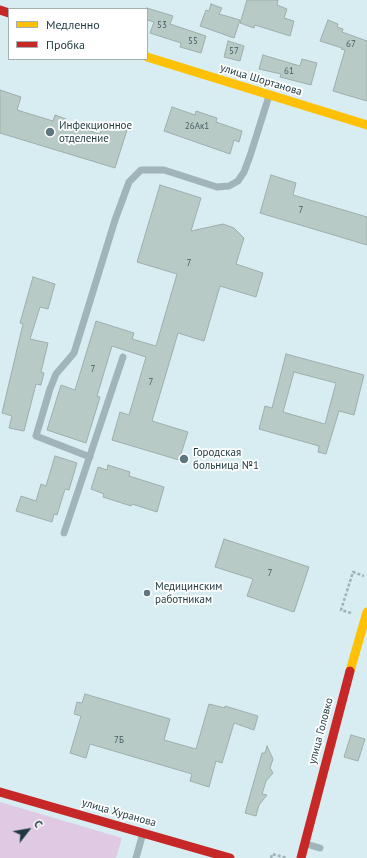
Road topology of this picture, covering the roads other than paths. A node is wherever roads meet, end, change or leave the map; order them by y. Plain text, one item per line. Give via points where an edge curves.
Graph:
1 (148, 57) edge
2 (269, 95) junction
3 (367, 125) edge
4 (123, 357) dead end
5 (90, 457) junction
6 (64, 533) dead end
7 (367, 612) edge
8 (0, 792) edge
9 (143, 832) junction
10 (304, 844) junction
11 (320, 848) dead end
12 (136, 858) edge
13 (230, 858) edge
14 (301, 858) edge

1 - 2 street, улица Шортанова
2 - 3 street, улица Шортанова
2 - 5 lane via 250,156 238,181 229,186 217,187 164,170 141,170 129,182 74,353 56,374 36,436
4 - 5 lane
5 - 6 lane
7 - 10 street, улица Головко
8 - 9 street, улица Хуранова
9 - 12 lane
9 - 13 street, улица Хуранова
10 - 11 lane
10 - 14 street, улица Головко

